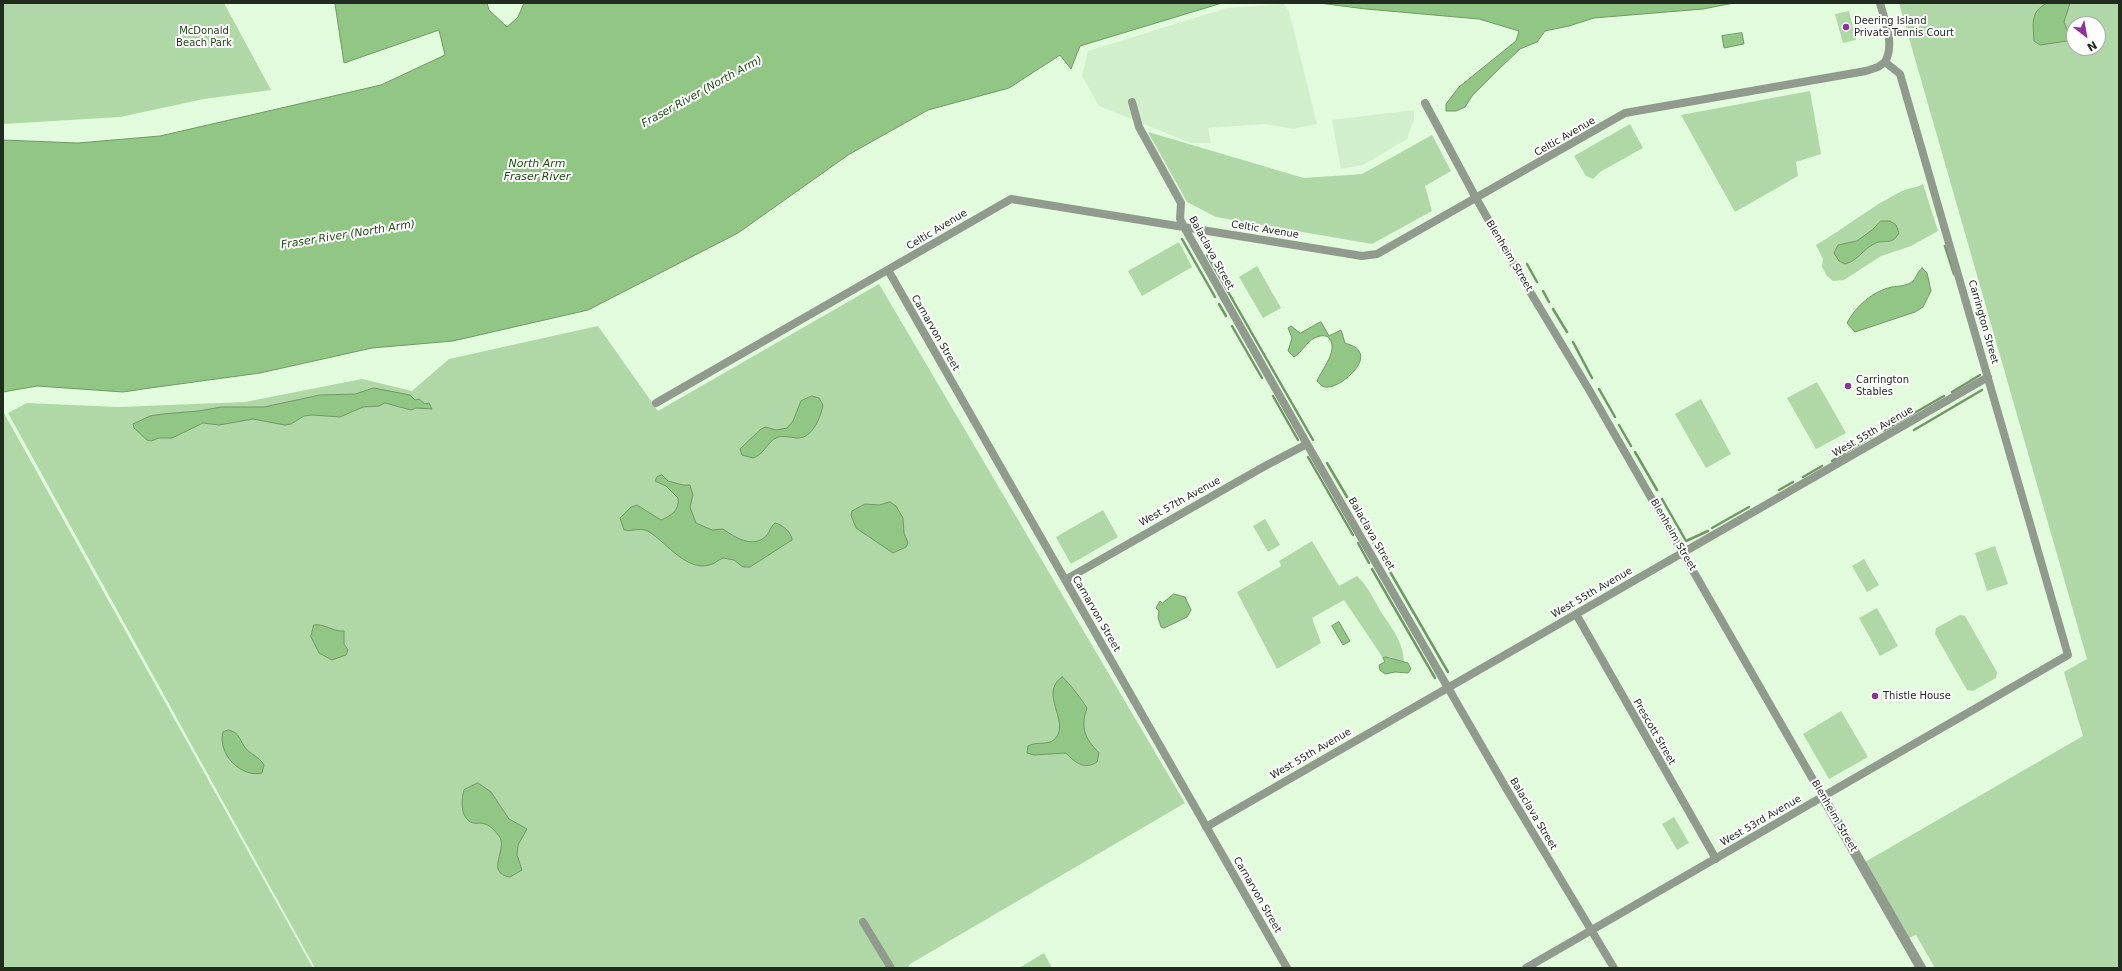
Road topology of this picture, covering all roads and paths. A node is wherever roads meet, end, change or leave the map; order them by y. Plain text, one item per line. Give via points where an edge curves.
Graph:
1 (1880, 3) edge
2 (1885, 62) junction
3 (1132, 102) dead end
4 (1425, 103) dead end
5 (1476, 198) junction
6 (1184, 227) junction
7 (888, 270) junction
8 (1988, 377) junction
9 (656, 403) dead end
10 (1306, 444) junction
11 (1682, 553) junction
12 (1065, 580) junction
13 (1576, 614) junction
14 (2068, 655) joint
15 (1449, 687) junction
16 (1823, 797) junction
17 (1206, 827) junction
18 (1716, 859) junction
19 (863, 922) dead end
20 (1592, 930) junction
21 (891, 968) edge
22 (1287, 968) edge
23 (1526, 968) edge
24 (1614, 968) edge
25 (1921, 968) edge

1 - 2 street via 1890,45 1890,54
2 - 5 street, Celtic Avenue via 1866,71 1625,113
2 - 8 street, Carrington Street via 1900,74
3 - 6 street, Balaclava Street via 1139,127 1181,203 1180,219
4 - 5 street, Blenheim Street
5 - 6 street, Celtic Avenue via 1377,254 1362,256
5 - 11 street, Blenheim Street
6 - 7 street, Celtic Avenue via 1011,199
6 - 10 street, Balaclava Street
7 - 9 street, Celtic Avenue
7 - 12 street, Carnarvon Street
8 - 11 street, West 55th Avenue
8 - 14 street, Carrington Street
10 - 12 street, West 57th Avenue
10 - 15 street, Balaclava Street
11 - 13 street, West 55th Avenue
11 - 16 street, Blenheim Street
12 - 17 street, Carnarvon Street
13 - 15 street, West 55th Avenue
13 - 18 street, Prescott Street
14 - 16 street, West 53rd Avenue
15 - 17 street, West 55th Avenue
15 - 20 street, Balaclava Street via 1506,788
16 - 18 street, West 53rd Avenue
16 - 25 street, Blenheim Street
17 - 22 street, Carnarvon Street
18 - 20 street, West 53rd Avenue
19 - 21 street
20 - 23 street, West 53rd Avenue
20 - 24 street, Balaclava Street

